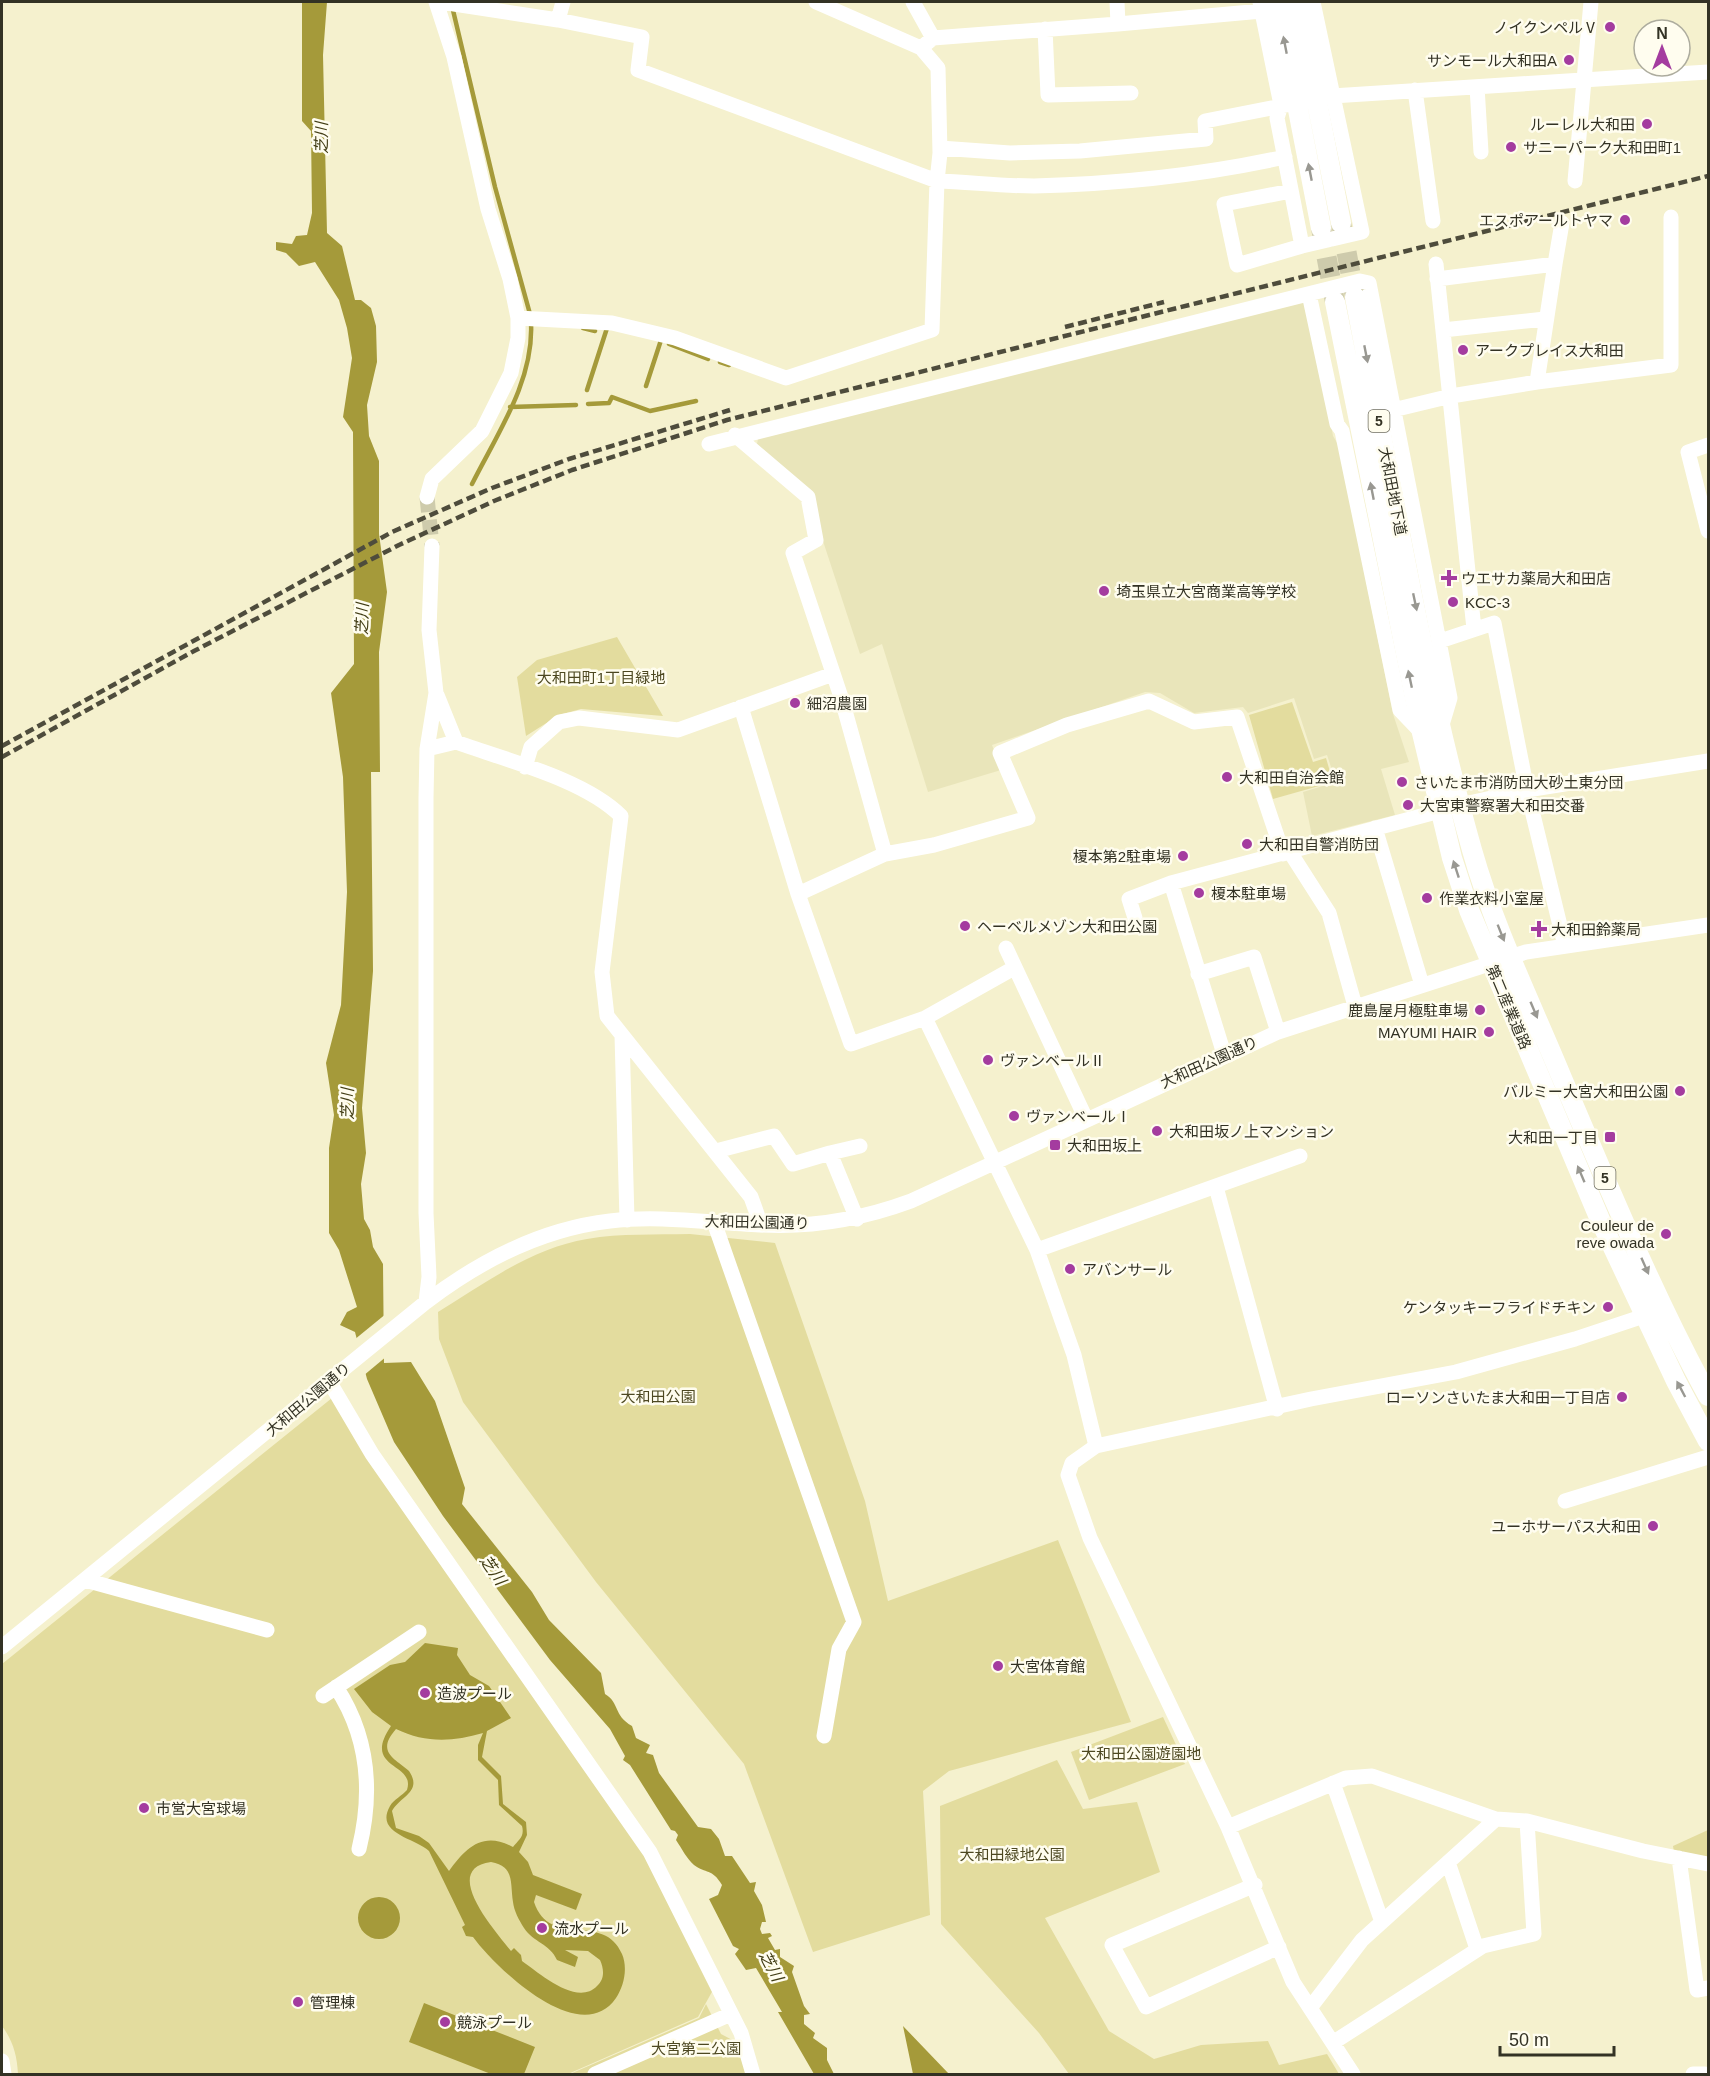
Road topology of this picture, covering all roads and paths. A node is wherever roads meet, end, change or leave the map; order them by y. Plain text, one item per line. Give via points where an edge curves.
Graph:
1 (436, 2) edge
2 (441, 2) edge
3 (563, 2) edge
4 (816, 2) edge
5 (913, 2) edge
6 (1117, 2) edge
7 (1297, 2) edge
8 (1313, 2) edge
9 (1591, 2) edge
10 (1266, 5) edge
11 (558, 20) junction
12 (1118, 24) junction
13 (1045, 29) junction
14 (927, 43) junction
15 (1708, 72) edge
16 (1584, 82) junction
17 (1477, 87) junction
18 (1415, 90) junction
19 (1131, 93) dead end
20 (1329, 96) junction
21 (1284, 104) junction
22 (940, 148) junction
23 (1481, 152) dead end
24 (1284, 157) junction
25 (937, 181) junction
26 (1575, 181) dead end
27 (1291, 191) junction
28 (1671, 218) dead end
29 (1433, 221) dead end
30 (1341, 223) tunnel mouth
31 (1562, 223) dead end
32 (1321, 228) tunnel mouth
33 (1302, 246) junction
34 (1555, 264) junction
35 (1309, 294) junction
36 (1355, 297) tunnel mouth
37 (1335, 302) tunnel mouth
38 (518, 318) junction
39 (1545, 319) junction
40 (1443, 330) junction
41 (1537, 382) junction
42 (1451, 396) junction
43 (1390, 418) junction
44 (1346, 430) junction
45 (735, 435) junction
46 (709, 444) dead end
47 (1708, 445) edge
48 (427, 497) tunnel mouth
49 (1708, 531) edge
50 (1403, 545) joint
51 (432, 546) tunnel mouth
52 (1384, 548) joint
53 (1474, 629) junction
54 (1440, 641) junction
55 (833, 674) junction
56 (436, 693) junction
57 (741, 707) junction
58 (1441, 728) junction
59 (1422, 733) junction
60 (456, 742) junction
61 (427, 749) junction
62 (1708, 761) edge
63 (525, 767) junction
64 (1527, 790) junction
65 (1460, 805) junction
66 (1440, 810) junction
67 (1375, 828) junction
68 (1286, 853) junction
69 (885, 854) junction
70 (1171, 883) junction
71 (798, 894) junction
72 (1135, 918) dead end
73 (1708, 926) edge
74 (1565, 946) junction
75 (1006, 948) dead end
76 (1511, 957) junction
77 (1490, 963) junction
78 (1014, 968) junction
79 (1198, 974) junction
80 (1422, 985) junction
81 (1355, 1006) junction
82 (925, 1018) junction
83 (1278, 1032) junction
84 (622, 1035) junction
85 (1224, 1054) junction
86 (1086, 1119) junction
87 (860, 1146) dead end
88 (716, 1151) junction
89 (830, 1153) junction
90 (1300, 1156) dead end
91 (995, 1163) junction
92 (1216, 1187) junction
93 (856, 1219) junction
94 (627, 1220) junction
95 (714, 1222) junction
96 (761, 1226) junction
97 (1037, 1250) junction
98 (426, 1302) junction
99 (1644, 1316) junction
100 (333, 1377) junction
101 (1708, 1396) edge
102 (1277, 1409) junction
103 (1708, 1441) edge
104 (1096, 1446) junction
105 (1708, 1457) edge
106 (1565, 1501) dead end
107 (85, 1580) junction
108 (267, 1630) dead end
109 (419, 1632) dead end
110 (2, 1647) edge
111 (825, 1736) dead end
112 (1333, 1783) junction
113 (1496, 1819) junction
114 (1527, 1821) junction
115 (1228, 1827) junction
116 (359, 1849) dead end
117 (1679, 1858) junction
118 (1448, 1862) junction
119 (1708, 1864) edge
120 (1255, 1886) junction
121 (1382, 1922) junction
122 (1278, 1947) junction
123 (1477, 1949) junction
124 (1708, 1988) edge
125 (1310, 2008) junction
126 (731, 2014) junction
127 (1334, 2042) junction
128 (2, 2061) edge
129 (4, 2074) edge
130 (595, 2074) edge
131 (753, 2074) edge
132 (1353, 2074) edge
133 (1693, 2074) edge
134 (1706, 2074) edge

1 - 38 street via 454,57 488,209
2 - 11 street
3 - 11 street
4 - 14 street
5 - 14 street
6 - 12 street
7 - 30 main road
8 - 20 street
9 - 16 street
10 - 12 street
10 - 21 street
32 -> 10 main road
11 - 25 street via 642,37 638,70
12 - 13 street
13 - 14 street
13 - 19 street via 1048,95
14 - 22 street via 938,68
15 - 16 street
16 - 17 street
16 - 26 street
17 - 18 street
17 - 23 street
18 - 20 street
18 - 29 street
20 - 21 street
20 - 33 street via 1362,232
21 - 22 street via 1205,121 1206,139 1056,152
21 - 24 street via 1277,118
22 - 25 street
24 - 25 street via 1217,171 1110,181 1034,186
24 - 27 street
25 - 38 street via 932,330 786,378 675,338 622,325
27 - 33 street
27 - 33 street via 1224,204 1237,264
28 - 41 street via 1671,365
31 - 34 street
34 - 39 street
34 - 40 street via 1437,271
35 - 43 street via 1360,281 1369,283
35 - 44 street via 1337,424
35 - 45 street
36 -> 50 main road, 大和田地下道 / 5
52 -> 37 main road, 大和田地下道 / 5
38 - 48 street via 511,373 482,431 432,479
39 - 40 street
39 - 41 street
40 - 42 street
41 - 42 street
42 - 43 street
42 - 53 street
43 - 44 street
43 - 54 street
44 - 59 street via 1400,710
45 - 46 street
45 - 55 street via 808,497 816,540 793,553
47 - 49 street via 1688,452
50 -> 58 main road, 第二産業道路 / 5
51 - 56 street via 429,630
59 -> 52 main road, 第二産業道路 / 5
53 - 54 street
53 - 64 street via 1494,623
54 - 58 street via 1450,698
55 - 57 street
55 - 69 street
56 - 60 street
56 - 61 street
57 - 63 street via 678,730 579,718 559,723 531,747
57 - 71 street
58 - 65 main road, 第二産業道路 / 5
59 - 66 main road, 第二産業道路 / 5
60 - 61 street
60 - 63 street
61 - 98 street
62 - 64 street
63 - 84 street via 583,789 606,801 621,816 602,972 607,1016
64 - 65 street
64 - 74 street
65 -> 76 main road, 第二産業道路 / 5 via 1489,903
66 - 67 street
77 -> 66 main road, 第二産業道路 / 5 via 1469,910
67 - 68 street
67 - 80 street
68 - 69 street via 1237,717 1194,722 1149,701 1067,725 1000,753 1028,818 934,845
68 - 70 street
68 - 81 street via 1329,913
69 - 71 street
70 - 72 street via 1129,899
70 - 79 street
71 - 82 street via 851,1044
73 - 74 street, 大和田公園通り
74 - 76 street, 大和田公園通り
75 - 78 street
76 - 77 street, 大和田公園通り
76 -> 101 main road, 第二産業道路 / 5 via 1620,1212
77 - 80 street, 大和田公園通り
99 -> 77 main road, 第二産業道路 / 5
78 - 82 street
78 - 86 street
79 - 83 street via 1254,957
79 - 85 street
80 - 81 street, 大和田公園通り
81 - 83 street, 大和田公園通り
82 - 91 street
83 - 85 street, 大和田公園通り
84 - 88 street
84 - 94 street
85 - 86 street, 大和田公園通り
86 - 91 street, 大和田公園通り
87 - 89 street
88 - 89 street via 774,1136 793,1164
88 - 96 street via 751,1197
89 - 93 street
90 - 92 street
91 - 93 street, 大和田公園通り via 911,1201
91 - 97 street
92 - 97 street
92 - 102 street
93 - 96 street, 大和田公園通り
94 - 95 street, 大和田公園通り
94 - 98 street, 大和田公園通り via 586,1225 527,1242 476,1267
95 - 96 street, 大和田公園通り
95 - 111 street via 855,1622 839,1649
97 - 104 street via 1074,1355
98 - 100 street, 大和田公園通り
99 - 102 street via 1456,1372
103 -> 99 main road, 第二産業道路 / 5
100 - 107 street, 大和田公園通り
100 - 126 street via 372,1454 650,1852
102 - 104 street
104 - 115 street via 1072,1463 1068,1474 1090,1538
105 - 106 street
107 - 108 street
107 - 110 street, 大和田公園通り
109 - 116 street via 329,1691 348,1705 364,1752 368,1800
112 - 113 street via 1372,1776
112 - 115 street
112 - 121 street
113 - 114 street
113 - 118 street
114 - 117 street
114 - 123 street via 1534,1934
115 - 120 street
117 - 119 street
117 - 124 street via 1697,1989
118 - 121 street
118 - 123 street
120 - 122 street
120 - 122 street via 1112,1945 1146,2007
121 - 125 street via 1362,1940
122 - 125 street
123 - 127 street
125 - 127 street
126 - 130 street
126 - 131 street
127 - 132 street
128 - 129 street
133 - 134 street

